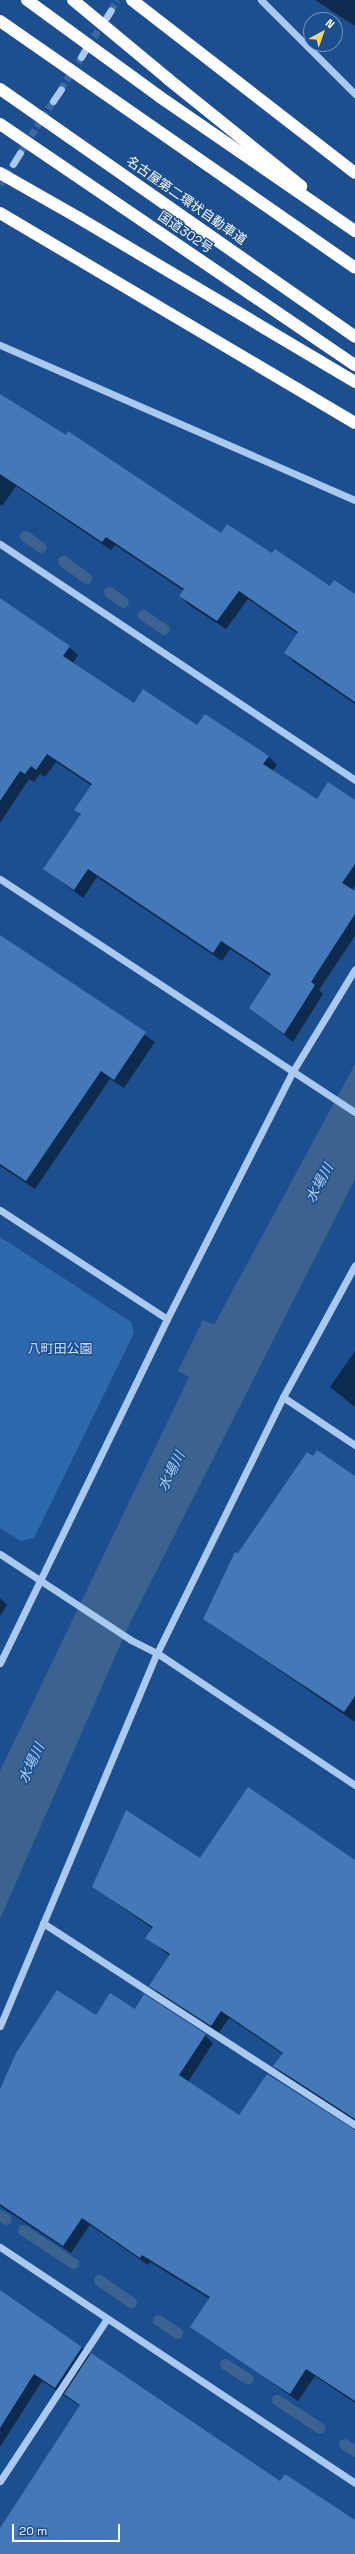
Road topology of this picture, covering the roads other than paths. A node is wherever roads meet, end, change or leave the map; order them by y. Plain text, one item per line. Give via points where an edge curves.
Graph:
1 (27, 0) edge
2 (73, 0) edge
3 (132, 0) edge
4 (261, 0) edge
5 (110, 10) tunnel mouth
6 (106, 18) tunnel mouth
7 (0, 21) edge
8 (88, 45) junction
9 (81, 57) tunnel mouth
10 (61, 88) tunnel mouth
11 (0, 89) edge
12 (355, 94) edge
13 (53, 101) tunnel mouth
14 (0, 124) edge
15 (20, 153) tunnel mouth
16 (13, 164) tunnel mouth
17 (0, 172) edge
18 (355, 173) edge
19 (0, 213) edge
20 (355, 230) edge
21 (355, 268) edge
22 (355, 337) edge
23 (0, 345) edge
24 (355, 365) edge
25 (355, 382) edge
26 (355, 423) edge
27 (355, 500) edge
28 (0, 544) edge
29 (355, 780) edge
30 (0, 879) edge
31 (355, 969) edge
32 (293, 1071) junction
33 (355, 1112) edge
34 (0, 1210) edge
35 (355, 1265) edge
36 (167, 1319) junction
37 (283, 1397) junction
38 (355, 1446) edge
39 (0, 1554) edge
40 (39, 1580) junction
41 (157, 1653) junction
42 (0, 1663) edge
43 (355, 1785) edge
44 (43, 1923) junction
45 (0, 2026) edge
46 (355, 2125) edge
47 (0, 2247) edge
48 (107, 2319) junction
49 (0, 2481) edge
50 (355, 2483) edge

1 - 8 highway
2 - 20 highway, bridge
3 - 18 highway
4 - 12 street
5 - 6 street
7 - 21 highway, bridge
8 - 9 street
8 - 20 highway
10 - 13 street
11 - 22 highway, 名古屋第二環状自動車道, bridge
14 - 24 highway, 国道302号
15 - 16 street
17 - 25 highway, bridge
19 - 26 highway
23 - 27 street
28 - 29 street
30 - 32 street
31 - 32 street
32 - 33 street
32 - 36 street
34 - 36 street
35 - 37 street
36 - 40 street
37 - 38 street
37 - 41 street
39 - 40 street
40 - 41 street via 131,1640
40 - 42 street
41 - 43 street
41 - 44 street
44 - 45 street
44 - 46 street
47 - 48 street
48 - 49 street
48 - 50 street

